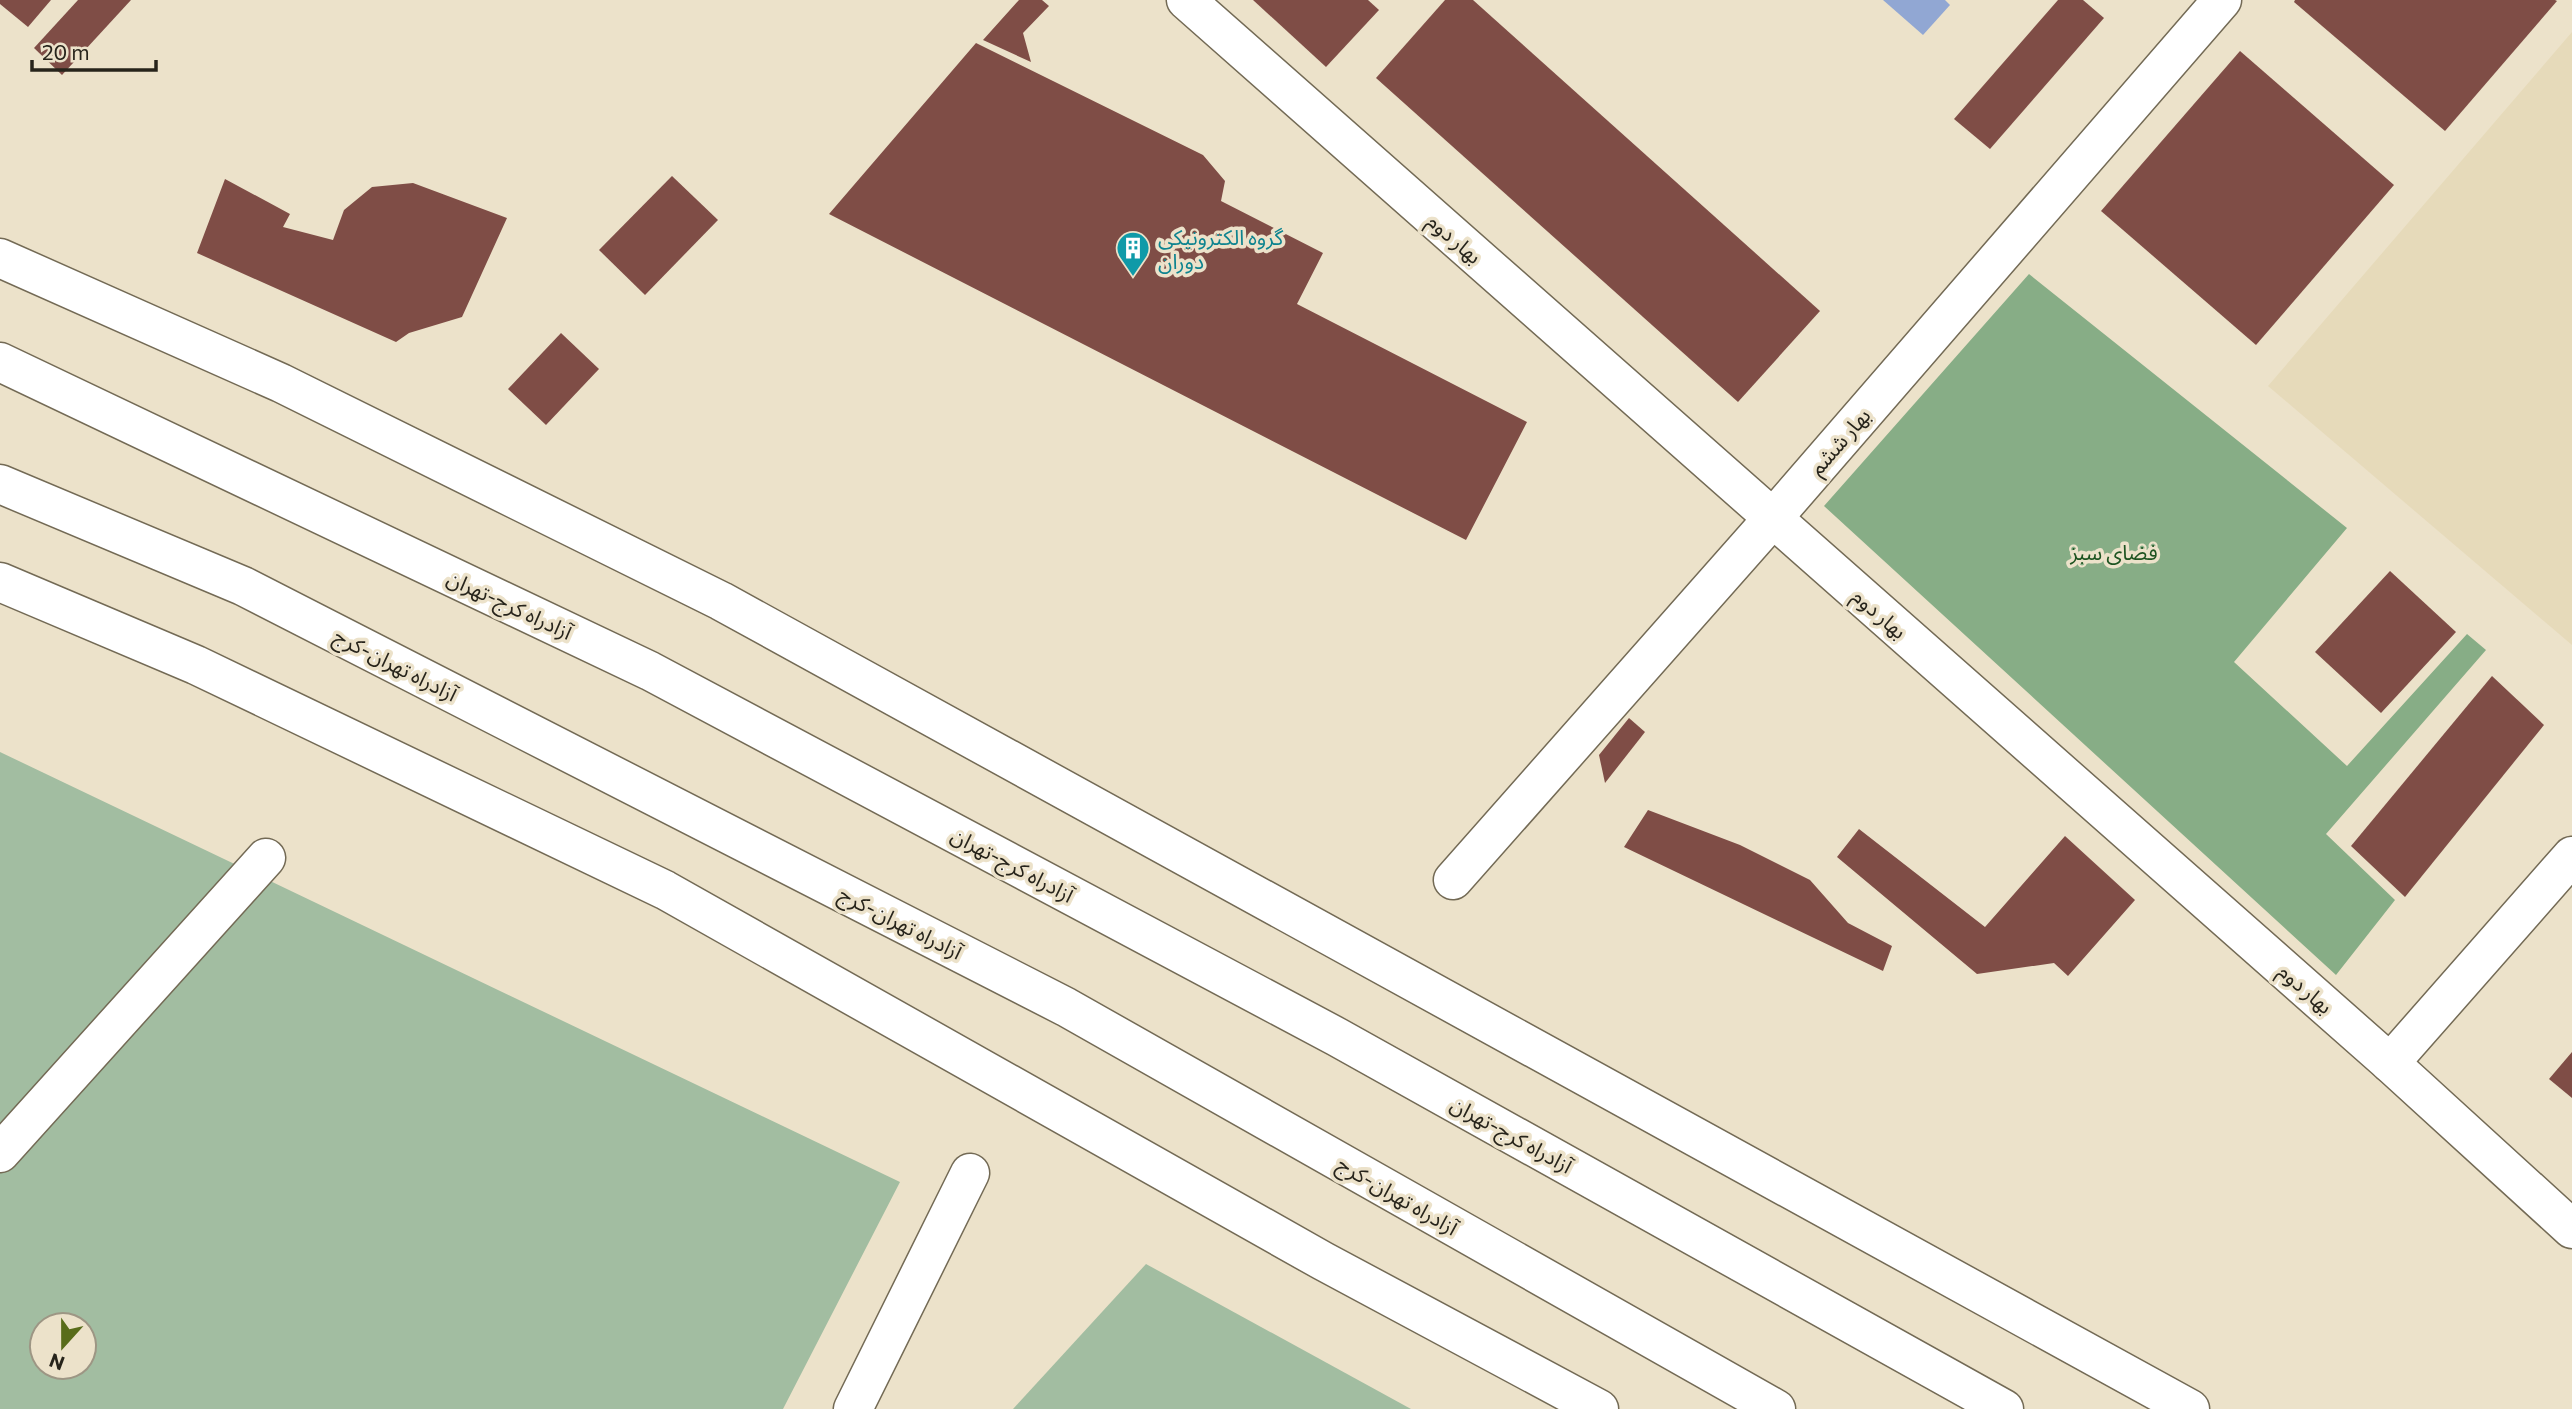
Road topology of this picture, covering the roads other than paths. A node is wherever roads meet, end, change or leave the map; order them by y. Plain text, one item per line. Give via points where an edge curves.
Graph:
1 (1186, 0) edge
2 (2222, 0) edge
3 (0, 258) edge
4 (0, 362) edge
5 (0, 484) edge
6 (1773, 518) junction
7 (0, 582) edge
8 (2572, 856) edge
9 (266, 858) dead end
10 (1453, 880) dead end
11 (2390, 1063) junction
12 (0, 1153) edge
13 (970, 1174) dead end
14 (2572, 1230) edge
15 (853, 1409) edge
16 (1599, 1409) edge
17 (1776, 1409) edge
18 (2004, 1409) edge
19 (2190, 1409) edge

1 - 6 main road, بهار دوم
2 - 6 main road, بهار ششم
3 - 19 main road via 281,383 721,601
4 - 18 main road, آزادراه کرج-تهران via 662,677 1337,1037
5 - 17 main road, آزادراه تهران-کرج via 243,586 1066,1007
6 - 10 main road, بهار ششم
6 - 11 main road, بهار دوم
7 - 16 main road via 196,665 665,890 1323,1261
8 - 11 main road
9 - 12 main road
11 - 14 main road, بهار دوم
13 - 15 main road

